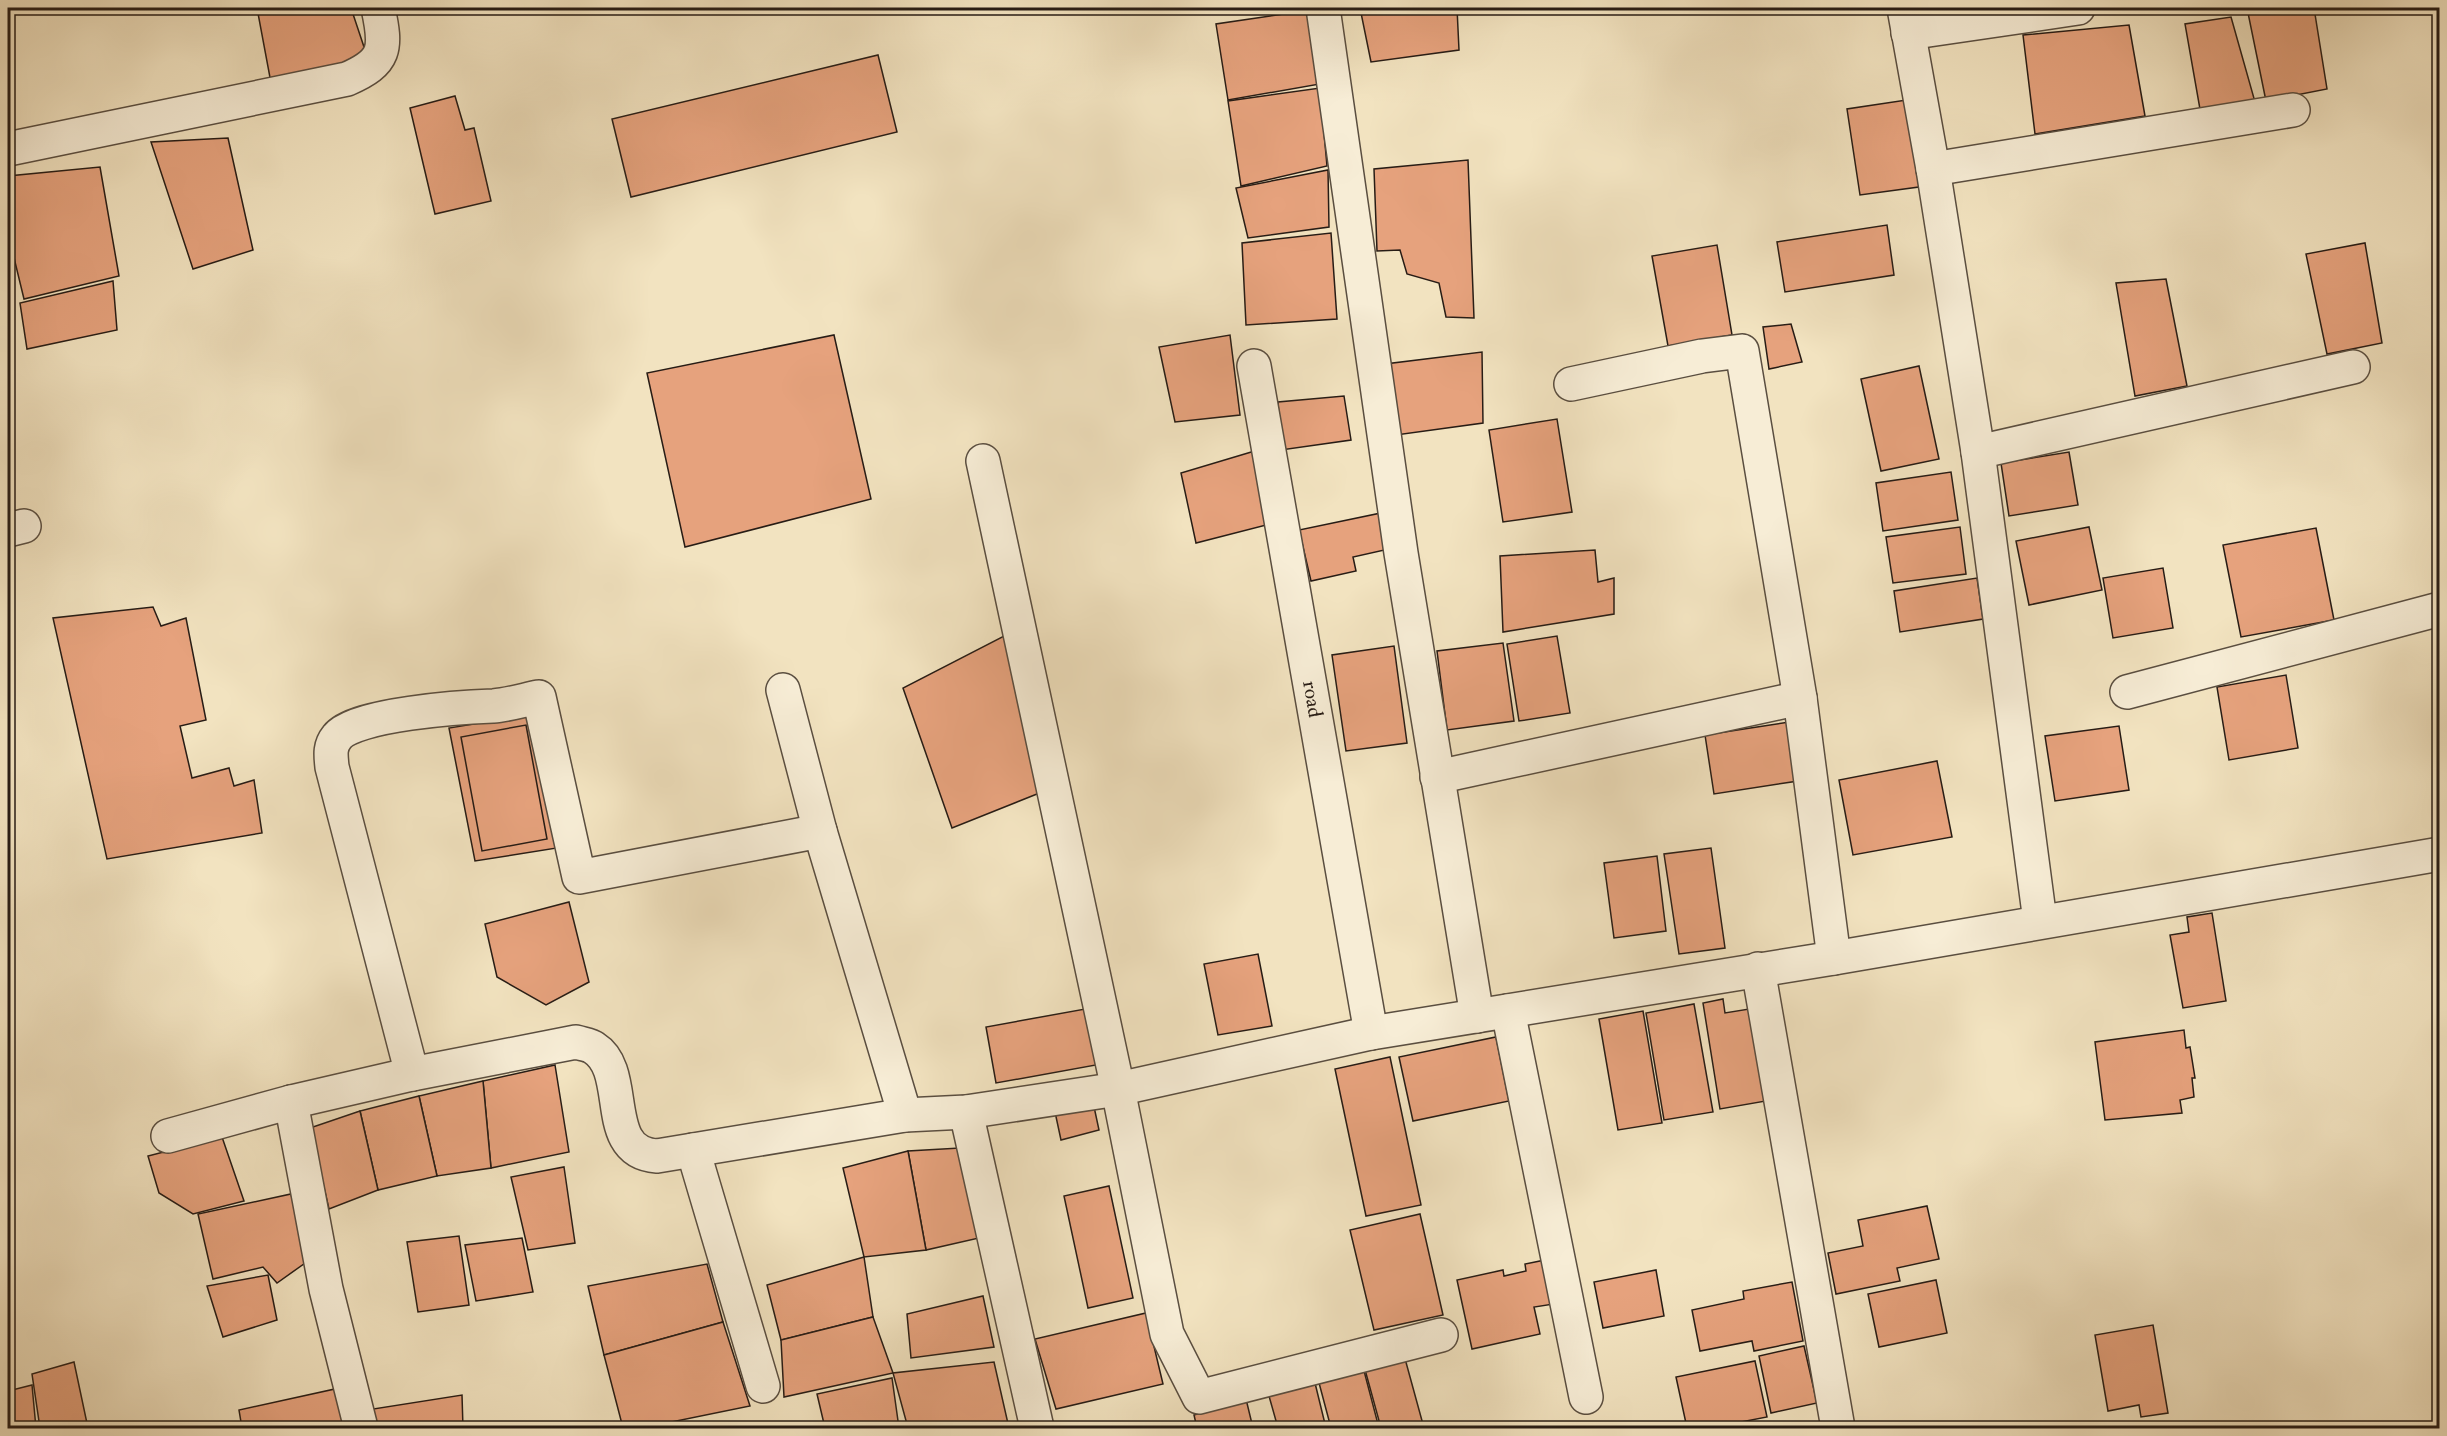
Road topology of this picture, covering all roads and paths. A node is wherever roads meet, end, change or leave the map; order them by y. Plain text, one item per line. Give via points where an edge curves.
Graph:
1 (378, 8) edge
2 (1323, 8) edge
3 (2078, 8) edge
4 (1906, 20) edge
5 (2294, 110) dead end
6 (8, 149) edge
7 (1934, 169) junction
8 (1254, 366) dead end
9 (2353, 367) dead end
10 (1571, 384) dead end
11 (1978, 452) junction
12 (983, 461) dead end
13 (2439, 609) edge
14 (783, 690) dead end
15 (2127, 692) dead end
16 (1800, 698) junction
17 (1437, 777) junction
18 (820, 831) junction
19 (2439, 854) edge
20 (2040, 921) junction
21 (1834, 958) junction
22 (1758, 969) junction
23 (1493, 1013) junction
24 (1371, 1033) junction
25 (412, 1074) junction
26 (1118, 1089) junction
27 (291, 1102) junction
28 (966, 1112) junction
29 (905, 1115) junction
30 (168, 1136) dead end
31 (693, 1150) junction
32 (1440, 1335) dead end
33 (763, 1386) dead end
34 (1586, 1397) dead end
35 (360, 1428) edge
36 (1037, 1428) edge
37 (1838, 1428) edge

1 - 6 street via 382,51 371,68 347,79
2 - 17 street
3 - 4 street
4 - 7 street
5 - 7 street
7 - 11 street
8 - 24 street, road
9 - 11 street
10 - 16 street via 1742,351
11 - 20 street
12 - 26 street
13 - 15 street
14 - 18 street
16 - 17 street
16 - 21 street
17 - 23 street
18 - 25 street via 579,877 539,697 352,725 337,735 330,749 332,767
18 - 29 street
19 - 20 street
20 - 21 street
21 - 22 street
22 - 23 street
22 - 37 street
23 - 24 street
23 - 34 street
24 - 26 street
25 - 27 street
25 - 31 street via 576,1042 595,1048 606,1062 629,1145 642,1155
26 - 28 street
26 - 32 street via 1167,1334 1199,1397
27 - 30 street
27 - 35 street via 326,1288
28 - 29 street
28 - 36 street
29 - 31 street
31 - 33 street

